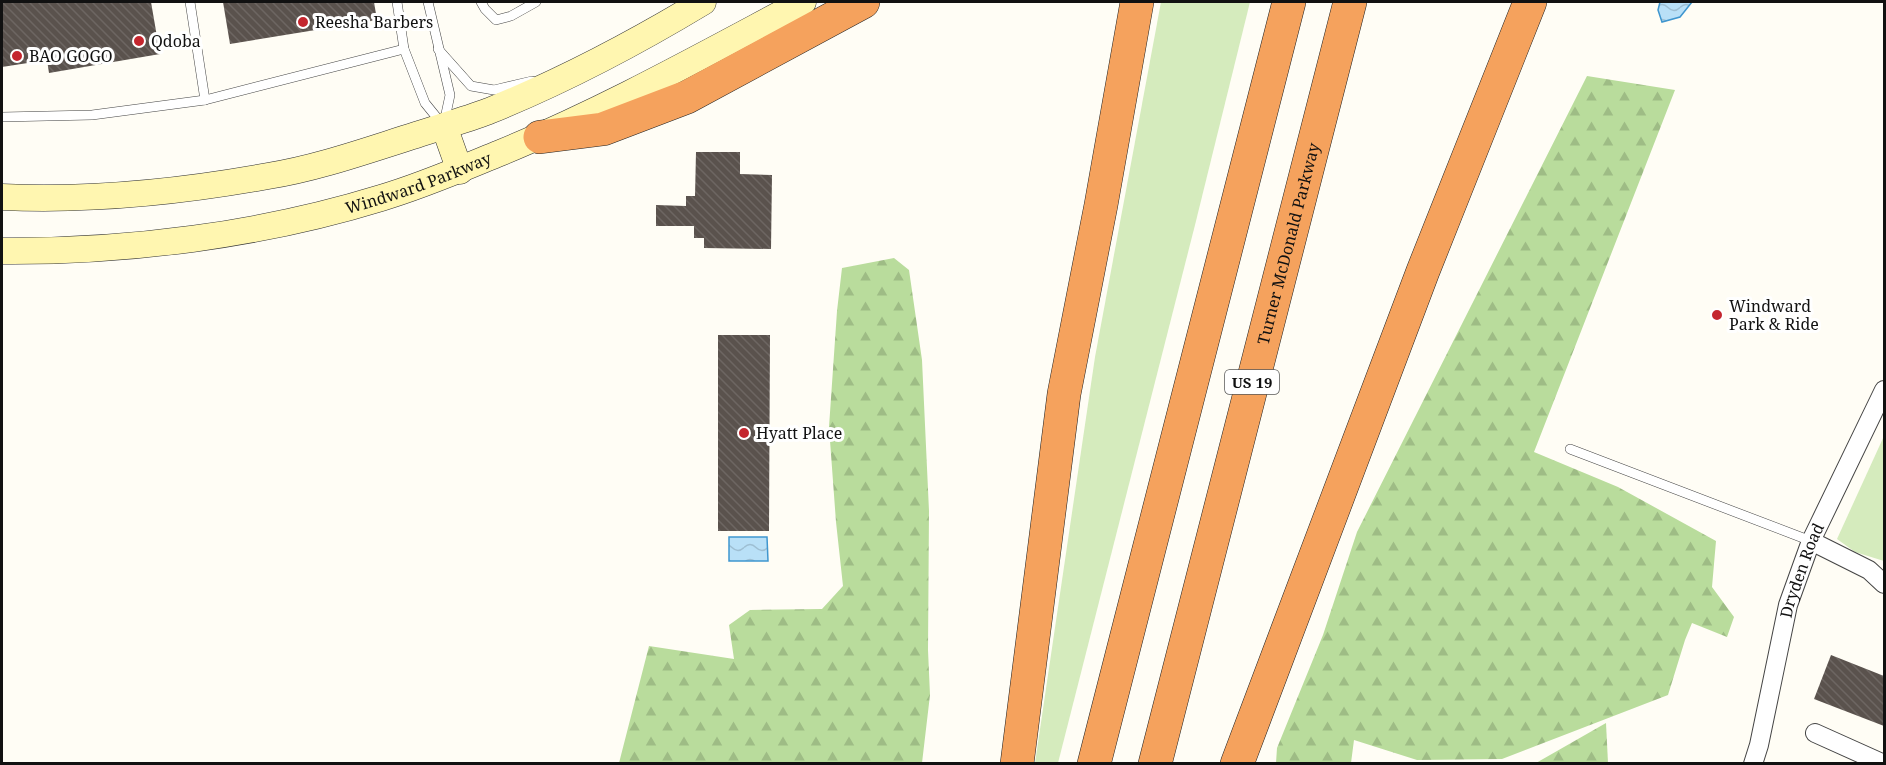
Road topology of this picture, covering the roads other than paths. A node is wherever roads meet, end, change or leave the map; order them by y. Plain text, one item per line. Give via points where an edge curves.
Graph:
1 (190, 2) edge
2 (397, 2) edge
3 (428, 2) edge
4 (481, 2) edge
5 (536, 2) edge
6 (703, 2) edge
7 (803, 2) edge
8 (863, 2) edge
9 (1289, 2) edge
10 (1350, 2) edge
11 (1530, 2) edge
12 (1135, 3) edge
13 (651, 33) junction
14 (404, 49) junction
15 (438, 49) junction
16 (205, 100) junction
17 (2, 117) edge
18 (444, 126) junction
19 (540, 138) junction
20 (460, 171) junction
21 (2, 196) edge
22 (2, 250) edge
23 (1884, 390) edge
24 (1570, 448) dead end
25 (1811, 541) junction
26 (1884, 584) edge
27 (1815, 733) dead end
28 (1017, 764) edge
29 (1094, 764) edge
30 (1155, 764) edge
31 (1237, 764) edge
32 (1753, 764) edge
33 (1884, 764) edge

1 - 16 lane
2 - 14 lane
3 - 15 lane
4 - 5 lane via 496,20
6 - 13 main road
7 - 19 main road, Windward Parkway
8 - 19 highway via 687,97 603,129
9 - 29 highway
10 - 30 highway, Turner McDonald Parkway / US 19
11 - 31 highway
12 - 28 highway via 1064,394
13 - 15 lane via 546,77 494,90 471,86
13 - 18 main road via 535,91
14 - 16 lane
14 - 18 lane via 425,103
15 - 18 lane via 450,95
16 - 17 lane via 92,115
18 - 20 main road
18 - 21 main road via 270,176 88,197
19 - 20 main road, Windward Parkway
20 - 22 main road, Windward Parkway via 381,198 219,235 81,249
23 - 25 street, Dryden Road
24 - 25 lane
25 - 26 street via 1869,570
25 - 32 street, Dryden Road via 1788,605
27 - 33 street

